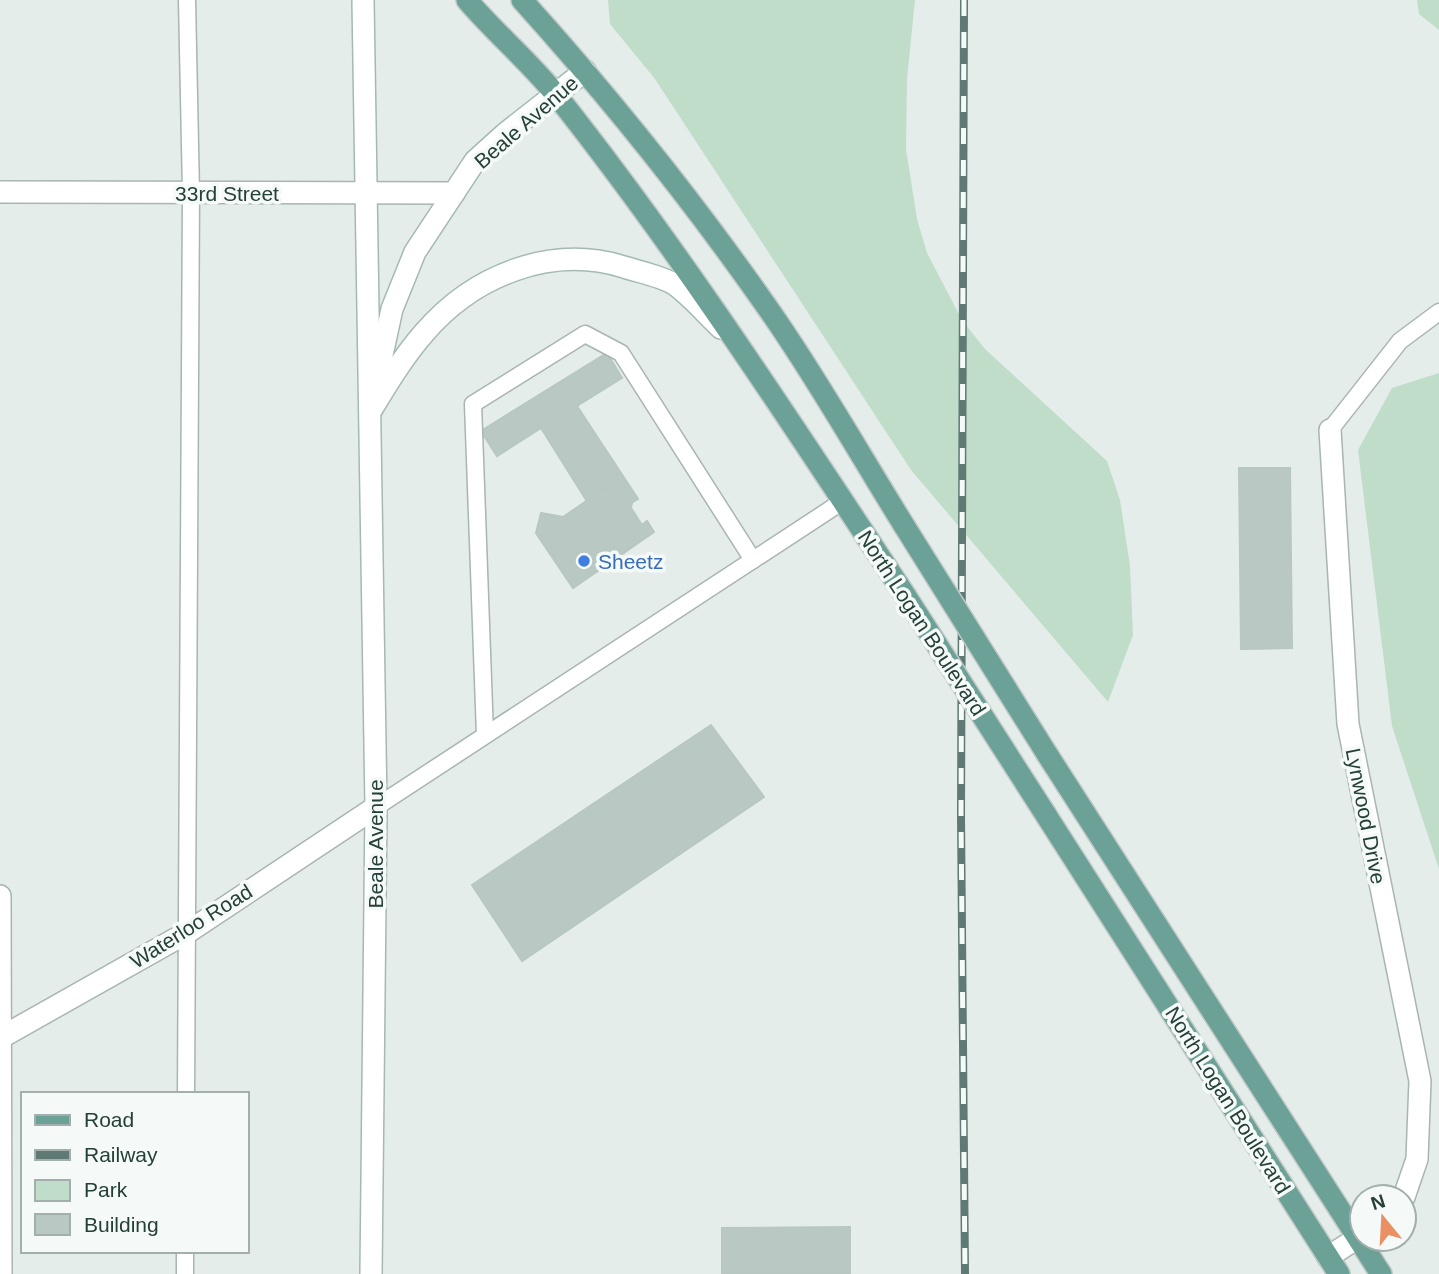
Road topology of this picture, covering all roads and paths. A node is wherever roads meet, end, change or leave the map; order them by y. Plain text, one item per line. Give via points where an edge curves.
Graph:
1 (187, 0) edge
2 (363, 0) edge
3 (467, 0) edge
4 (522, 0) edge
5 (586, 71) junction
6 (556, 94) junction
7 (0, 192) edge
8 (191, 193) junction
9 (454, 193) junction
10 (365, 194) junction
11 (1439, 312) edge
12 (741, 346) junction
13 (369, 414) junction
14 (1330, 430) joint
15 (843, 501) junction
16 (753, 560) junction
17 (485, 735) junction
18 (376, 807) junction
19 (0, 896) edge
20 (188, 932) junction
21 (0, 1037) edge
22 (187, 1092) edge
23 (1409, 1183) edge
24 (1348, 1218) edge
25 (1348, 1250) edge
26 (185, 1253) edge
27 (1369, 1253) edge
28 (1334, 1265) edge
29 (1, 1274) edge
30 (185, 1274) edge
31 (371, 1274) edge
32 (1381, 1274) edge

1 - 8 lane
2 - 10 main road, Beale Avenue
3 - 6 main road, North Logan Boulevard
4 - 5 main road, Beale Avenue
5 - 6 main road, Beale Avenue
5 - 24 main road, North Logan Boulevard, bridge via 666,169 777,321 1047,754
6 - 9 main road, Beale Avenue via 475,161
6 - 12 main road, North Logan Boulevard
7 - 8 main road, 33rd Street
8 - 10 main road, 33rd Street
8 - 20 lane
9 - 10 main road, 33rd Street
9 - 13 main road, Beale Avenue via 415,252 392,309
10 - 13 main road, Beale Avenue
11 - 14 lane via 1399,341
12 - 13 main road via 674,284 603,261 556,260 509,270 463,296 425,331
12 - 15 main road, North Logan Boulevard
13 - 18 main road, Beale Avenue
14 - 23 main road, Lynwood Drive via 1348,724 1420,1081 1417,1159
15 - 16 lane
15 - 28 main road, North Logan Boulevard, bridge
16 - 17 lane
16 - 17 lane via 621,354 585,334 473,404
17 - 18 lane
18 - 20 main road, Waterloo Road
18 - 31 main road, Beale Avenue
19 - 21 main road
20 - 21 main road, Waterloo Road
20 - 22 lane
21 - 29 main road
25 - 28 main road
26 - 30 lane
27 - 32 main road, North Logan Boulevard

